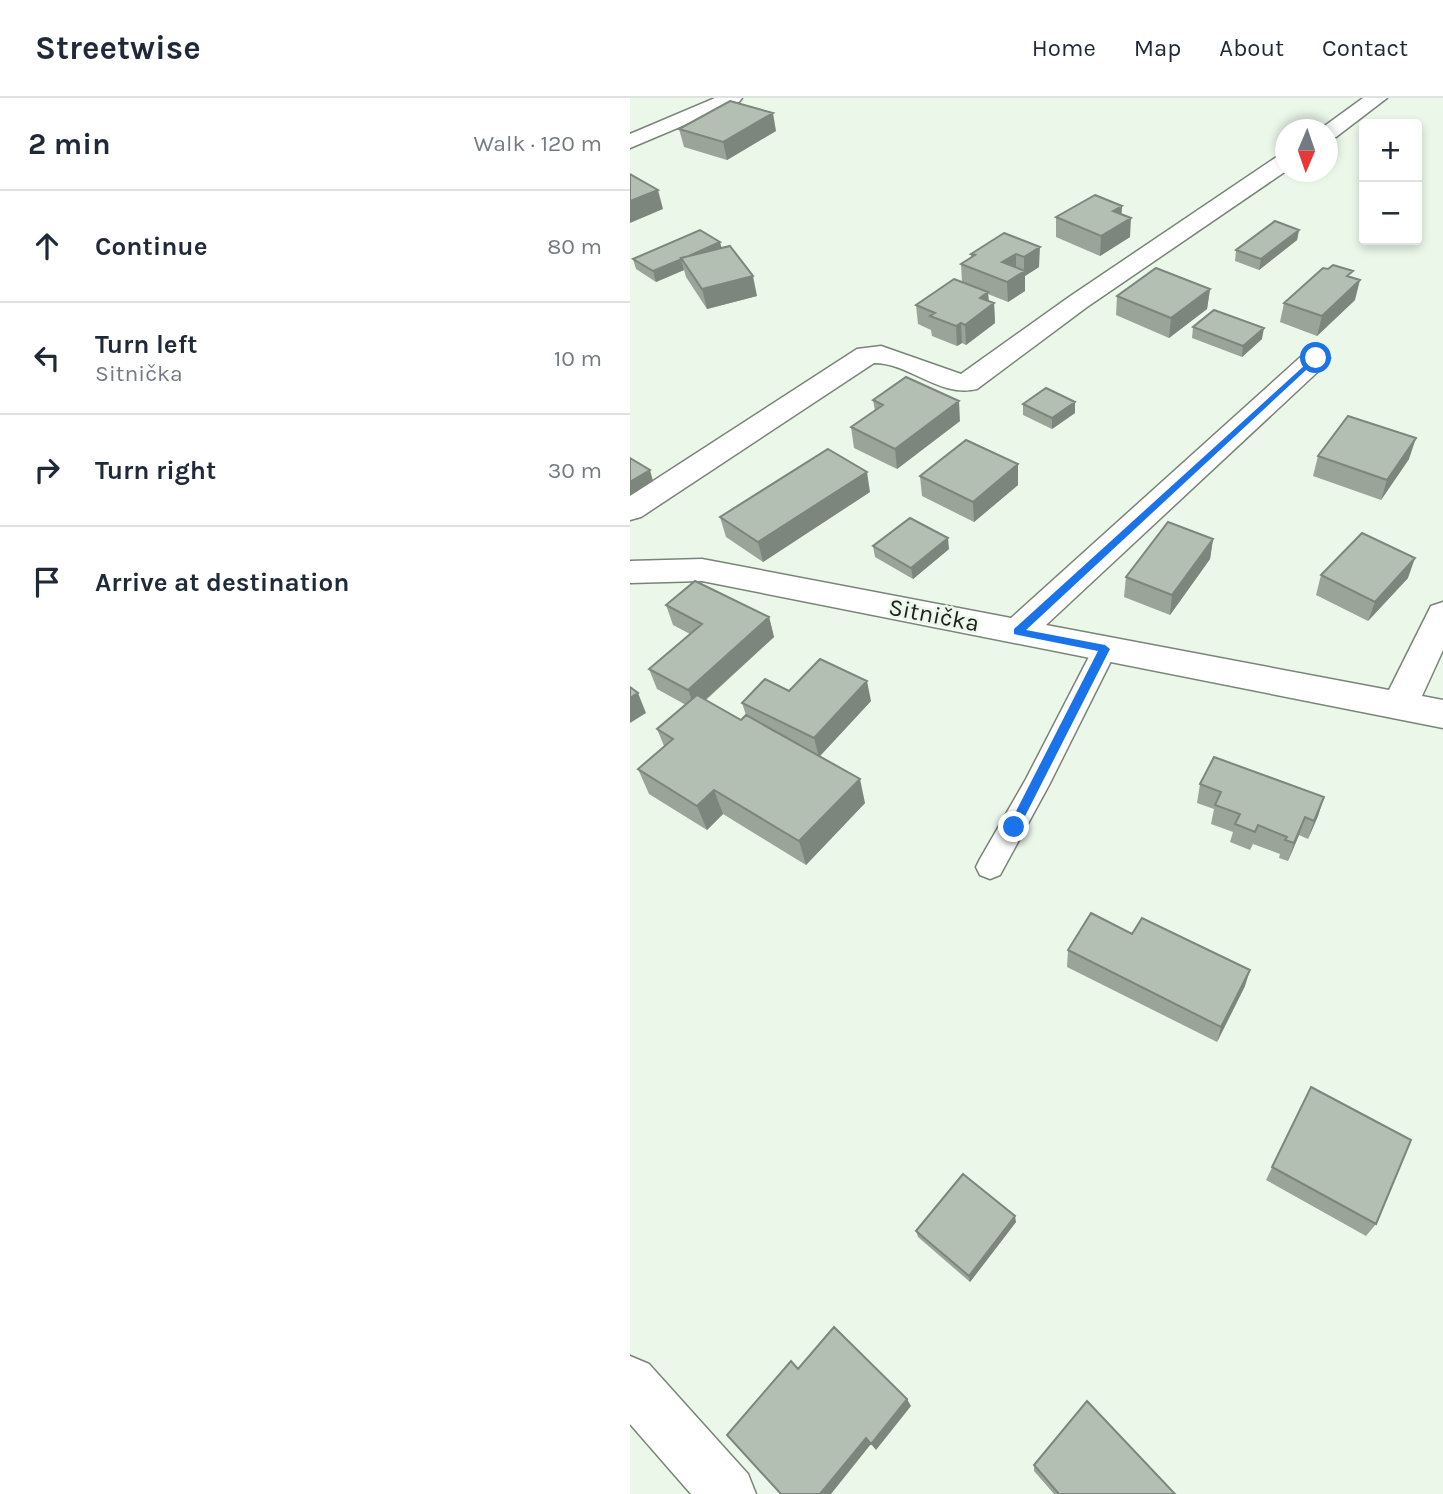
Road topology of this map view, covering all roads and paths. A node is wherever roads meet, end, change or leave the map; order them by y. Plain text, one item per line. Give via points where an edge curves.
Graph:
1 (732, 98) edge
2 (1377, 98) edge
3 (1338, 125) edge
4 (630, 142) edge
5 (1275, 168) edge
6 (1316, 358) dead end
7 (630, 510) edge
8 (630, 572) edge
9 (1443, 614) edge
10 (1018, 632) junction
11 (1105, 649) junction
12 (1399, 706) junction
13 (1443, 714) edge
14 (990, 867) dead end
15 (630, 1382) edge
16 (728, 1494) edge

1 - 4 street
2 - 3 street
5 - 7 street via 967,383 881,354 867,355
6 - 10 street
8 - 10 street, Sitnička via 702,570
9 - 12 street
10 - 11 street, Sitnička
11 - 12 street, Sitnička
11 - 14 lane
12 - 13 street, Sitnička
15 - 16 street

